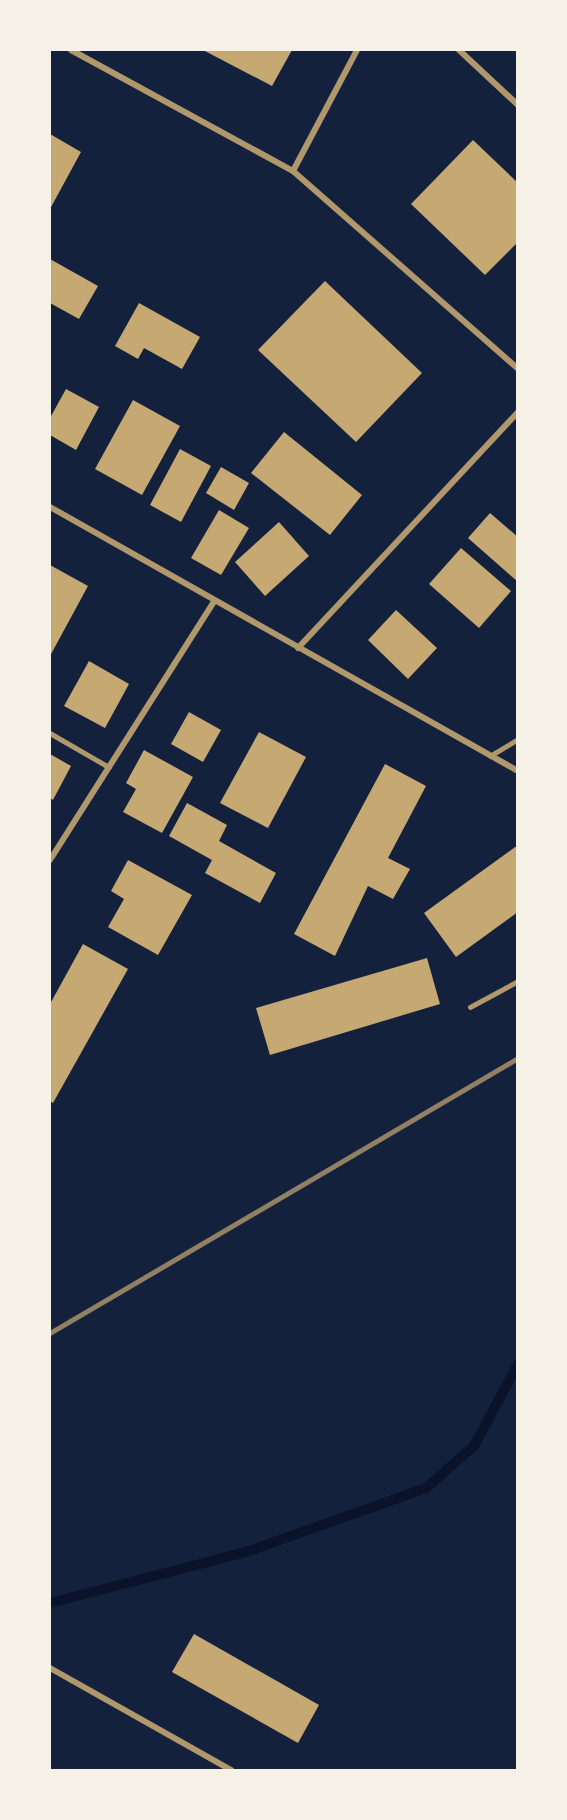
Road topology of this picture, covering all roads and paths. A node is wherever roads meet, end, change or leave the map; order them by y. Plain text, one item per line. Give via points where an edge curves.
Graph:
1 (71, 50) edge
2 (357, 50) edge
3 (459, 50) edge
4 (518, 105) edge
5 (293, 171) junction
6 (518, 369) edge
7 (518, 411) edge
8 (50, 507) edge
9 (214, 602) junction
10 (298, 648) junction
11 (50, 733) edge
12 (518, 739) edge
13 (490, 756) junction
14 (109, 767) junction
15 (518, 771) edge
16 (50, 860) edge
17 (518, 981) edge
18 (470, 1007) dead end
19 (50, 1668) edge
20 (228, 1770) edge

1 - 5 street
2 - 5 street
3 - 4 street
5 - 6 street
7 - 10 street
8 - 9 street
9 - 10 street
9 - 14 street
10 - 13 street
11 - 14 lane
12 - 13 lane
13 - 15 street
14 - 16 street
17 - 18 lane
19 - 20 street

